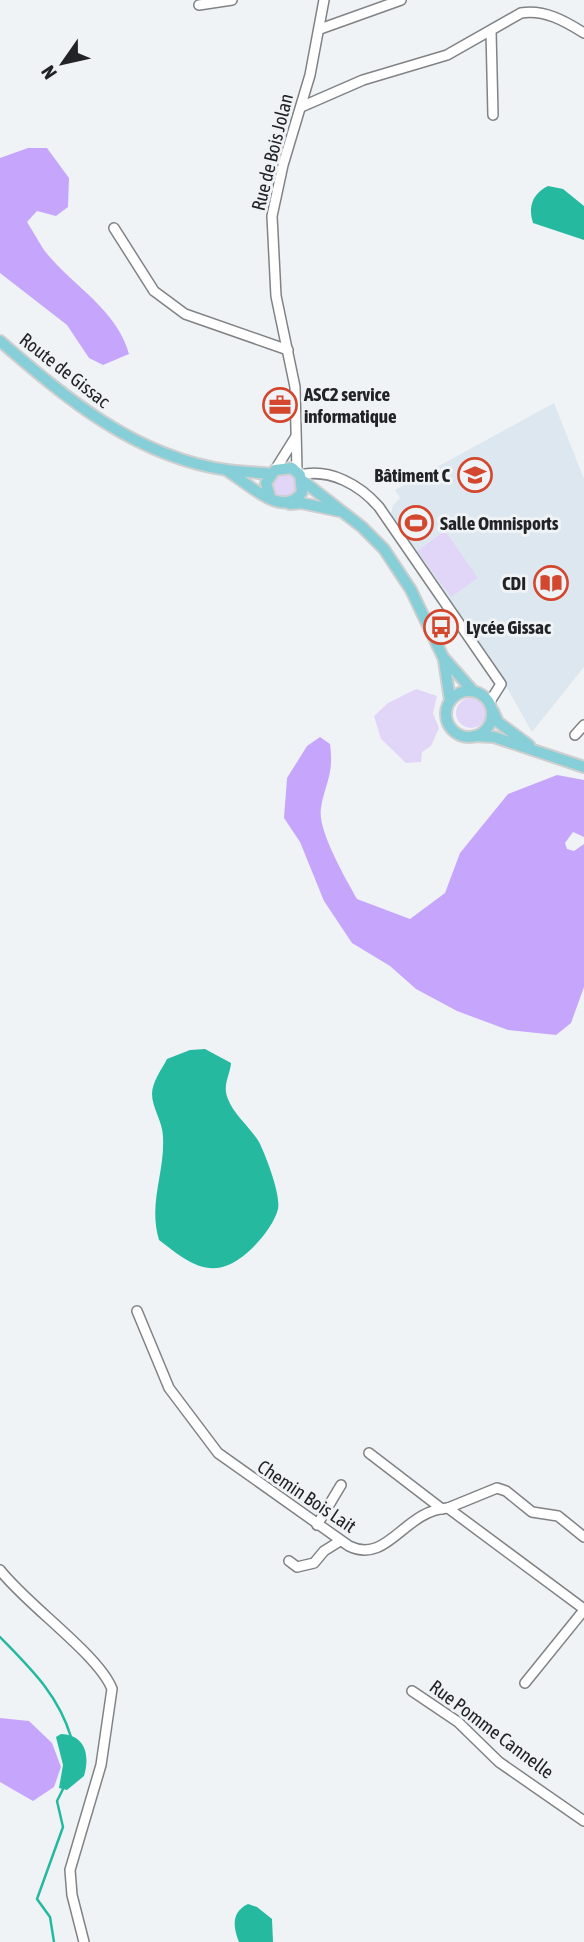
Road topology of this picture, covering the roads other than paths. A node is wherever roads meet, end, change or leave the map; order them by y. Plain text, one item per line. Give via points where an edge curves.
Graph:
1 (232, 0) edge
2 (324, 0) edge
3 (401, 0) edge
4 (199, 5) dead end
5 (320, 29) junction
6 (491, 31) junction
7 (584, 33) edge
8 (301, 107) junction
9 (493, 115) dead end
10 (114, 228) dead end
11 (0, 341) edge
12 (288, 350) junction
13 (295, 438) junction
14 (226, 470) junction
15 (273, 472) junction
16 (300, 476) junction
17 (270, 497) junction
18 (290, 504) junction
19 (344, 513) junction
20 (443, 657) junction
21 (473, 691) junction
22 (450, 700) junction
23 (490, 705) junction
24 (584, 724) edge
25 (575, 735) dead end
26 (475, 736) junction
27 (534, 748) junction
28 (584, 767) edge
29 (137, 1311) dead end
30 (369, 1453) dead end
31 (341, 1485) dead end
32 (445, 1508) junction
33 (317, 1525) junction
34 (584, 1537) edge
35 (341, 1541) junction
36 (289, 1562) dead end
37 (0, 1570) edge
38 (584, 1610) edge
39 (525, 1683) dead end
40 (412, 1691) dead end
41 (584, 1821) edge
42 (84, 1942) edge

1 - 4 street
2 - 5 street, Rue de Bois Jolan
3 - 5 street
5 - 8 street, Rue de Bois Jolan
6 - 7 street via 521,13 534,11
6 - 8 street via 447,55 363,80
6 - 9 street
8 - 12 street, Rue de Bois Jolan via 272,216 276,296
10 - 12 street via 153,291 185,314
11 - 14 main road, Route de Gissac via 60,393 109,426 155,449
12 - 13 street, Rue de Bois Jolan via 295,387
13 - 15 street
13 - 16 street, Rue de Bois Jolan
14 - 15 main road, Route de Gissac
14 - 17 main road, Route de Gissac
15 - 16 main road via 286,468
15 - 17 main road via 266,483
16 - 18 main road via 302,492
16 - 19 main road
16 - 23 street via 345,480 361,488 379,507 496,675 501,684
17 - 18 main road via 279,504
18 - 19 main road
19 - 20 main road via 394,562
20 - 21 main road
20 - 22 main road
21 - 22 main road
21 - 23 main road
22 - 26 main road via 446,713 450,727 461,736
23 - 26 main road via 491,722
23 - 27 main road via 498,722
24 - 25 street
26 - 27 main road
27 - 28 main road
29 - 33 street, Chemin Bois Lait via 169,1388 218,1453
30 - 32 street
31 - 33 street
32 - 34 street via 497,1489 532,1512 558,1516
32 - 35 street, Chemin Bois Lait via 421,1516 373,1552 363,1553
32 - 38 street
33 - 35 street, Chemin Bois Lait
35 - 36 street via 307,1567
37 - 42 street via 99,1668 112,1689 101,1765 70,1870
38 - 39 street
40 - 41 street, Rue Pomme Cannelle via 458,1722 499,1762

